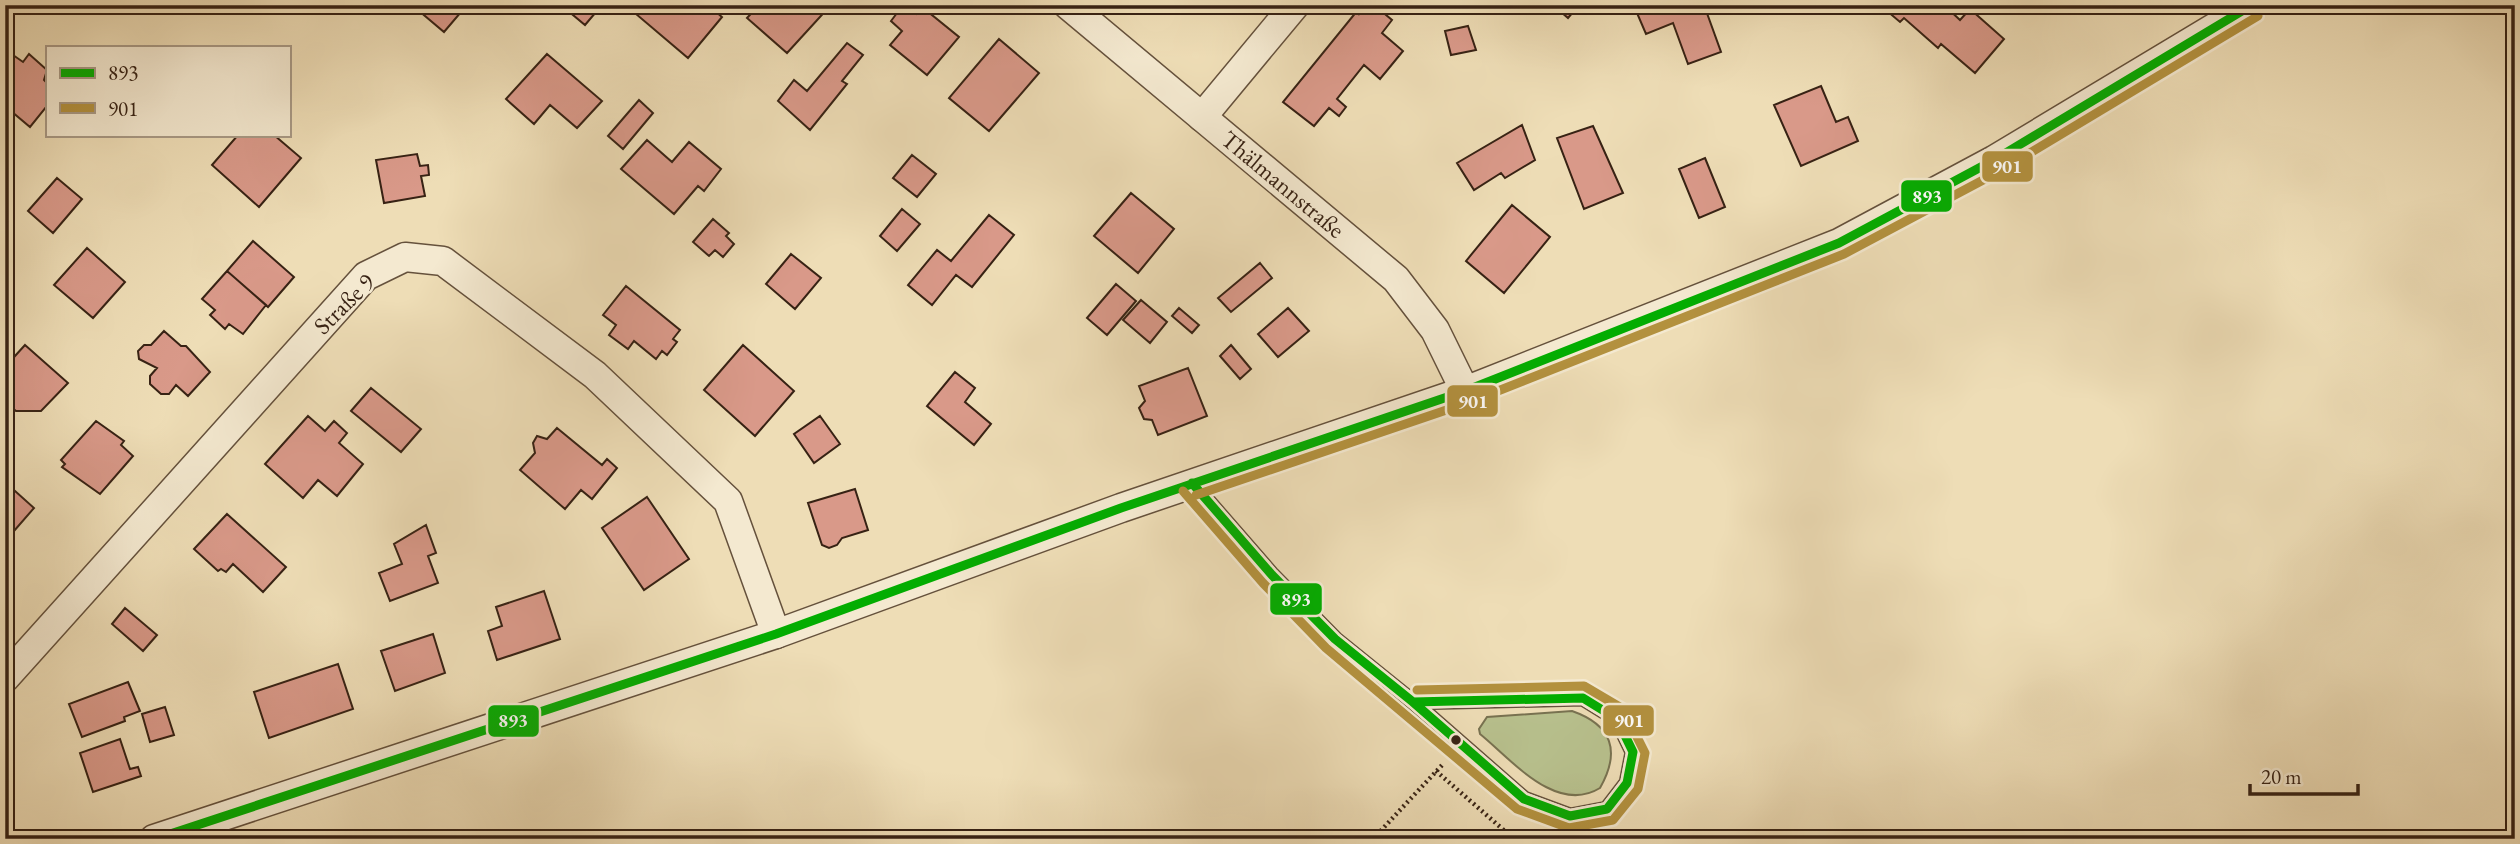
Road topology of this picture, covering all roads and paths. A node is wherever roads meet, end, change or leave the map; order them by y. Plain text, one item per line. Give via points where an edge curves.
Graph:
1 (1068, 5) edge
2 (1295, 5) edge
3 (2252, 5) edge
4 (1202, 117) junction
5 (1465, 391) junction
6 (1192, 483) junction
7 (776, 634) junction
8 (5, 678) edge
9 (1413, 702) junction
10 (154, 839) edge
11 (1373, 839) edge
12 (1514, 839) edge

1 - 4 street, Thälmannstraße
2 - 4 street
3 - 5 street via 1994,160 1839,243
4 - 5 street, Thälmannstraße via 1396,279 1435,330
5 - 6 street
6 - 7 street
6 - 9 lane via 1335,639
7 - 8 street, Straße 9 via 728,501 584,367 443,261 405,257 366,276
7 - 10 street
9 - 9 lane via 1524,799 1570,816 1607,809 1627,783 1633,752 1617,719 1583,698
11 - 12 path via 1436,771

